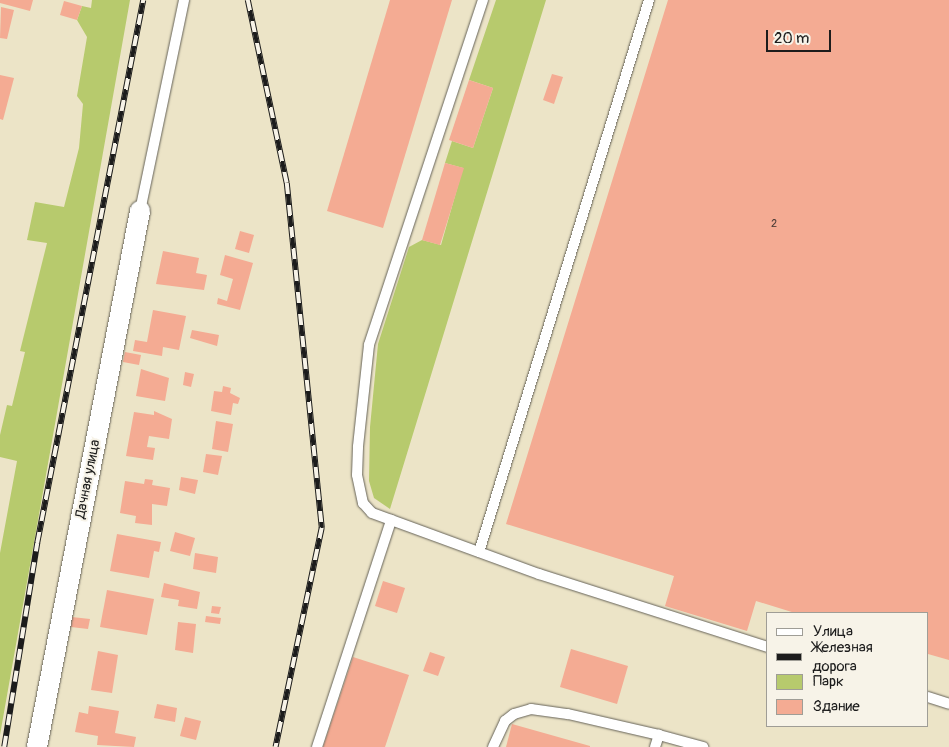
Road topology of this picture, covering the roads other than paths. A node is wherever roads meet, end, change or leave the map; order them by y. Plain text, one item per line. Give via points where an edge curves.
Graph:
1 (184, 0) edge
2 (483, 0) edge
3 (649, 0) edge
4 (140, 211) joint
5 (391, 520) junction
6 (479, 552) junction
7 (766, 646) edge
8 (929, 697) edge
9 (949, 704) edge
10 (658, 735) junction
11 (37, 747) edge
12 (316, 747) edge
13 (493, 747) edge
14 (655, 747) edge
15 (703, 747) edge

1 - 4 lane
2 - 5 lane via 369,345 358,447 359,489 363,503 372,513
3 - 6 lane
4 - 11 street, Дачная улица
5 - 6 lane
5 - 12 lane
6 - 7 lane
8 - 9 lane
10 - 13 lane via 568,714 531,709 514,714 505,721
10 - 14 lane
10 - 15 lane

